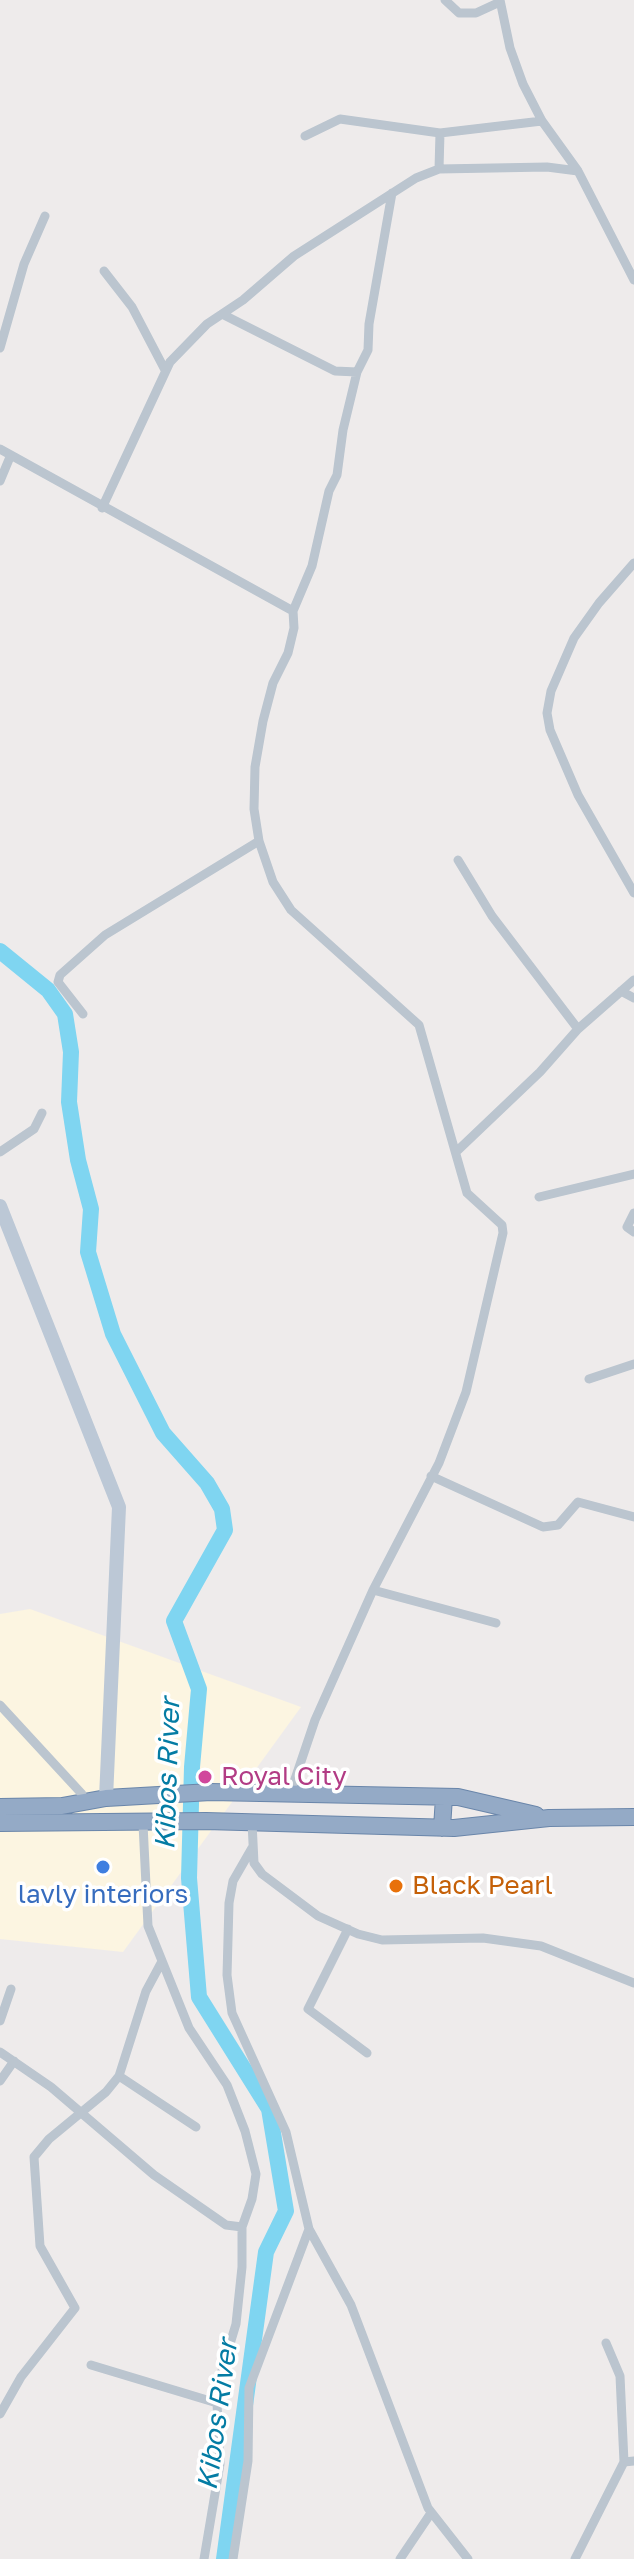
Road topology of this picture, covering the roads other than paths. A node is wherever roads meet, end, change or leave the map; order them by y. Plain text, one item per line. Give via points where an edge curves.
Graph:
1 (445, 0) edge
2 (500, 1) edge
3 (542, 121) junction
4 (440, 133) junction
5 (305, 136) dead end
6 (439, 169) junction
7 (578, 171) junction
8 (392, 193) junction
9 (45, 216) dead end
10 (629, 257) edge
11 (104, 271) dead end
12 (634, 280) edge
13 (222, 314) junction
14 (0, 348) edge
15 (165, 370) junction
16 (357, 372) junction
17 (0, 449) edge
18 (10, 457) junction
19 (0, 481) edge
20 (102, 508) junction
21 (634, 563) edge
22 (293, 611) junction
23 (259, 841) junction
24 (458, 860) dead end
25 (634, 893) edge
26 (634, 980) edge
27 (621, 991) junction
28 (634, 998) edge
29 (83, 1014) dead end
30 (578, 1029) junction
31 (42, 1113) dead end
32 (0, 1152) edge
33 (456, 1152) junction
34 (634, 1174) edge
35 (539, 1197) dead end
36 (1, 1210) edge
37 (634, 1213) edge
38 (634, 1232) edge
39 (634, 1364) edge
40 (589, 1379) dead end
41 (431, 1476) junction
42 (634, 1517) edge
43 (373, 1590) junction
44 (496, 1623) dead end
45 (0, 1705) edge
46 (82, 1794) dead end
47 (290, 1794) junction
48 (444, 1797) junction
49 (106, 1798) junction
50 (0, 1807) edge
51 (634, 1817) edge
52 (549, 1818) junction
53 (252, 1822) junction
54 (0, 1823) edge
55 (143, 1824) junction
56 (442, 1828) junction
57 (252, 1848) junction
58 (348, 1929) junction
59 (161, 1963) junction
60 (634, 1983) edge
61 (11, 1989) dead end
62 (0, 2021) edge
63 (0, 2052) edge
64 (367, 2053) dead end
65 (14, 2061) junction
66 (119, 2076) junction
67 (0, 2081) edge
68 (81, 2111) junction
69 (196, 2127) dead end
70 (242, 2227) junction
71 (309, 2229) junction
72 (606, 2343) dead end
73 (91, 2365) dead end
74 (217, 2403) junction
75 (0, 2414) edge
76 (629, 2461) edge
77 (431, 2513) junction
78 (204, 2559) edge
79 (233, 2559) edge
80 (400, 2559) edge
81 (468, 2559) edge
82 (575, 2559) edge

1 - 2 street via 459,13 476,13
2 - 3 street via 510,48
3 - 4 street
3 - 7 street
4 - 5 street via 340,119
4 - 6 street
6 - 7 street
6 - 8 street
7 - 10 street
8 - 13 street via 294,256
8 - 16 street via 368,350
9 - 14 street via 24,264
10 - 12 street
11 - 15 street via 138,317
13 - 15 street via 185,344
13 - 16 street via 335,371
15 - 20 street
16 - 22 street via 337,475 312,566
17 - 18 street
18 - 19 street
18 - 20 street
20 - 22 street
21 - 25 street via 574,638 547,713 578,795
22 - 23 street via 288,653 273,683 255,767
23 - 29 street via 105,935 60,975 58,982
23 - 33 street via 273,882 291,910 419,1025
24 - 30 street via 492,916
26 - 27 street
27 - 28 street
27 - 30 street
30 - 33 street
31 - 32 street via 34,1129
33 - 41 street via 471,1199 502,1225 503,1233 466,1392
34 - 35 street
36 - 49 main road via 119,1507
37 - 38 street via 627,1227
39 - 40 street
41 - 42 street via 543,1527 558,1525 578,1502
41 - 43 street
43 - 44 street
43 - 47 street via 315,1720
45 - 46 street
47 - 48 highway
47 - 49 highway
48 - 52 highway
48 - 56 highway
49 - 50 highway via 62,1806
51 - 52 highway
52 - 56 highway
53 - 55 highway
53 - 56 highway
53 - 57 street
54 - 55 highway
55 - 59 street via 145,1909
57 - 58 street via 262,1874 318,1916
57 - 71 street via 233,1881 229,1903 232,2013 286,2132
58 - 60 street via 382,1940 483,1938 541,1946
58 - 64 street via 308,2009
59 - 66 street via 146,1991
59 - 70 street via 189,2028 227,2085 252,2152 254,2187
61 - 62 street
63 - 65 street
65 - 67 street
65 - 68 street
66 - 68 street
66 - 69 street
68 - 70 street via 154,2175 226,2225
68 - 75 street via 41,2147 33,2165 40,2246 74,2303 74,2312 36,2355
70 - 74 street via 236,2324
71 - 77 street via 351,2305
71 - 79 street via 249,2388 248,2461
72 - 76 street via 620,2376
73 - 74 street
74 - 78 street via 220,2464
76 - 82 street
77 - 80 street
77 - 81 street

